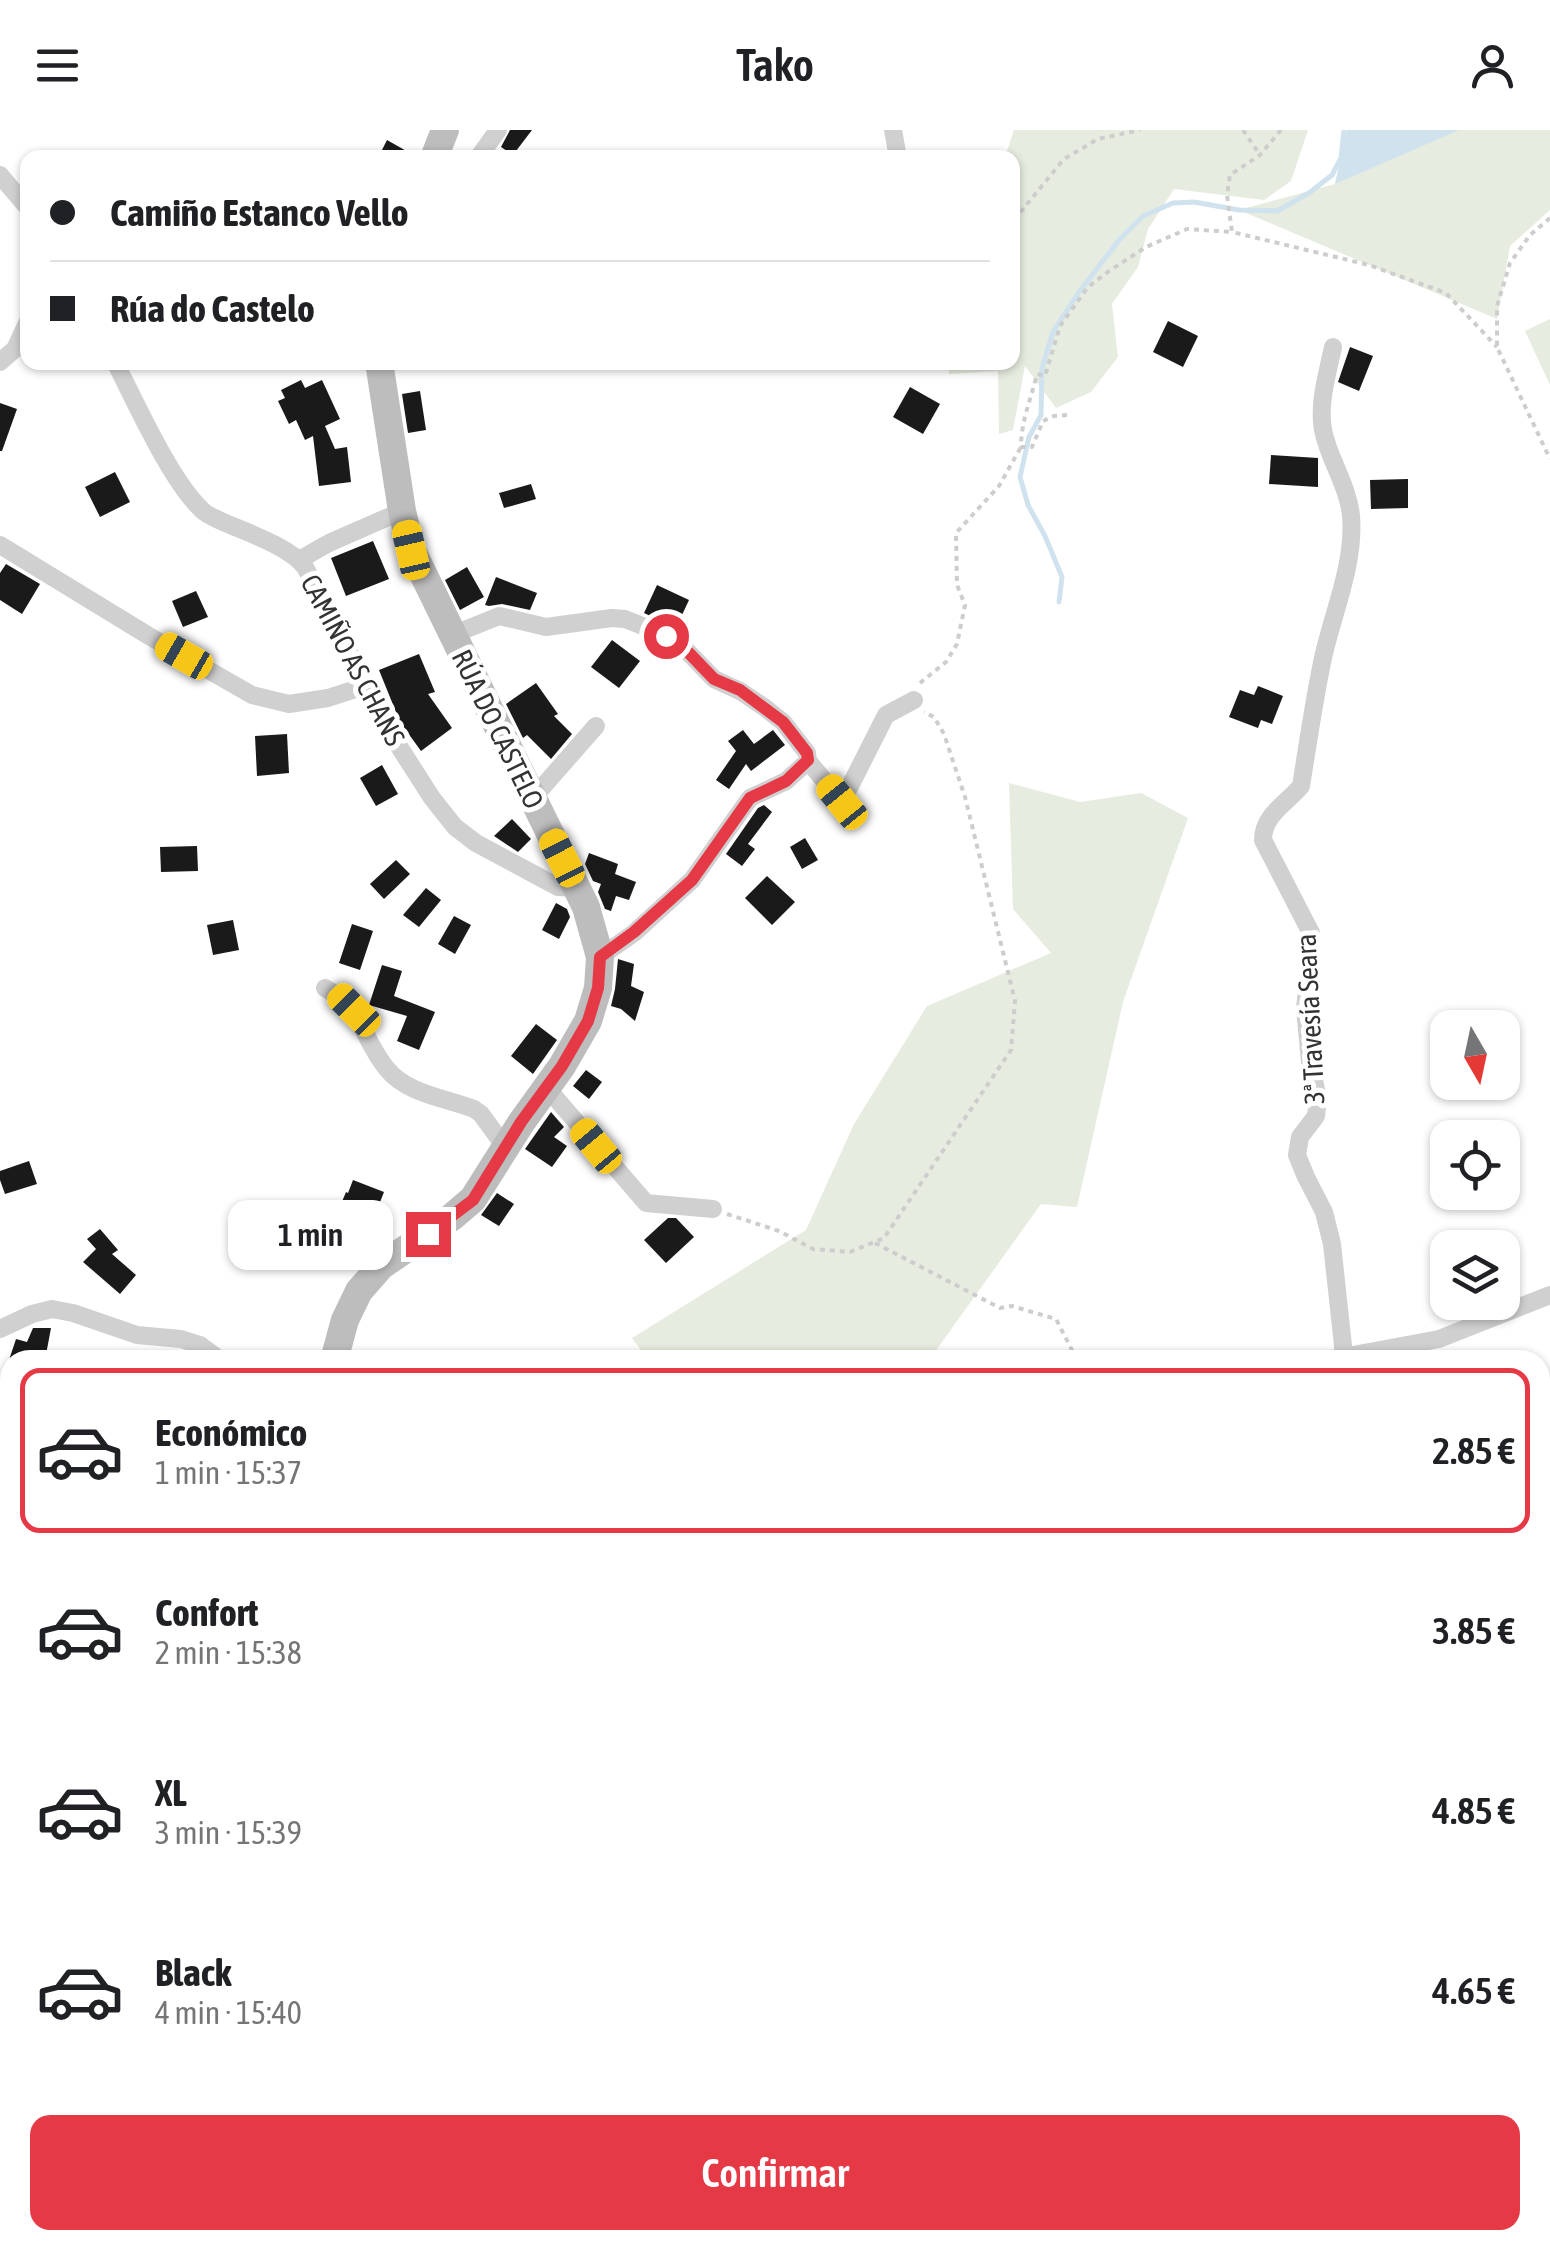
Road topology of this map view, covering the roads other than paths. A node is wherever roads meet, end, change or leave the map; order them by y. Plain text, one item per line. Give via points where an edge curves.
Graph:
1 (0, 174) edge
2 (20, 198) edge
3 (20, 338) edge
4 (1333, 346) dead end
5 (0, 362) edge
6 (120, 370) edge
7 (380, 370) edge
8 (402, 511) junction
9 (0, 545) edge
10 (299, 560) junction
11 (452, 635) junction
12 (365, 686) junction
13 (914, 700) road end
14 (596, 726) dead end
15 (808, 760) junction
16 (532, 798) junction
17 (577, 888) junction
18 (600, 957) junction
19 (326, 988) dead end
20 (546, 1088) junction
21 (506, 1147) junction
22 (713, 1209) road end
23 (1550, 1295) edge
24 (0, 1330) edge
25 (207, 1350) edge
26 (337, 1350) edge
27 (1335, 1350) edge
28 (1379, 1350) edge

1 - 2 street
3 - 5 street
4 - 27 street, 3ª Travesía Seara via 1323,428 1344,483 1350,543 1301,786 1268,818 1263,840 1311,933 1305,1008 1318,1099 1297,1155 1332,1244
6 - 10 street, CAMIÑO AS CHANS via 168,462 205,513
7 - 8 street, RÚA DO CASTELO
8 - 10 street
8 - 11 street, RÚA DO CASTELO via 411,550
9 - 12 street via 252,695 289,704
10 - 12 street, CAMIÑO AS CHANS
11 - 15 street via 499,616 546,627 625,619 666,636 714,679 764,707 783,722
11 - 16 street, RÚA DO CASTELO
12 - 17 street, CAMIÑO AS CHANS via 454,826 558,887
13 - 15 street via 886,715 842,802
14 - 16 street
15 - 18 street via 786,781 750,798 692,880
16 - 17 street, RÚA DO CASTELO
17 - 18 street, RÚA DO CASTELO
18 - 20 street, RÚA DO CASTELO via 588,1021
19 - 21 street via 354,1010 398,1079 474,1109
20 - 21 street, RÚA DO CASTELO
20 - 22 street via 646,1203
21 - 26 street, RÚA DO CASTELO via 473,1200 381,1266 359,1291
23 - 28 street via 1439,1339
24 - 25 street via 52,1309

